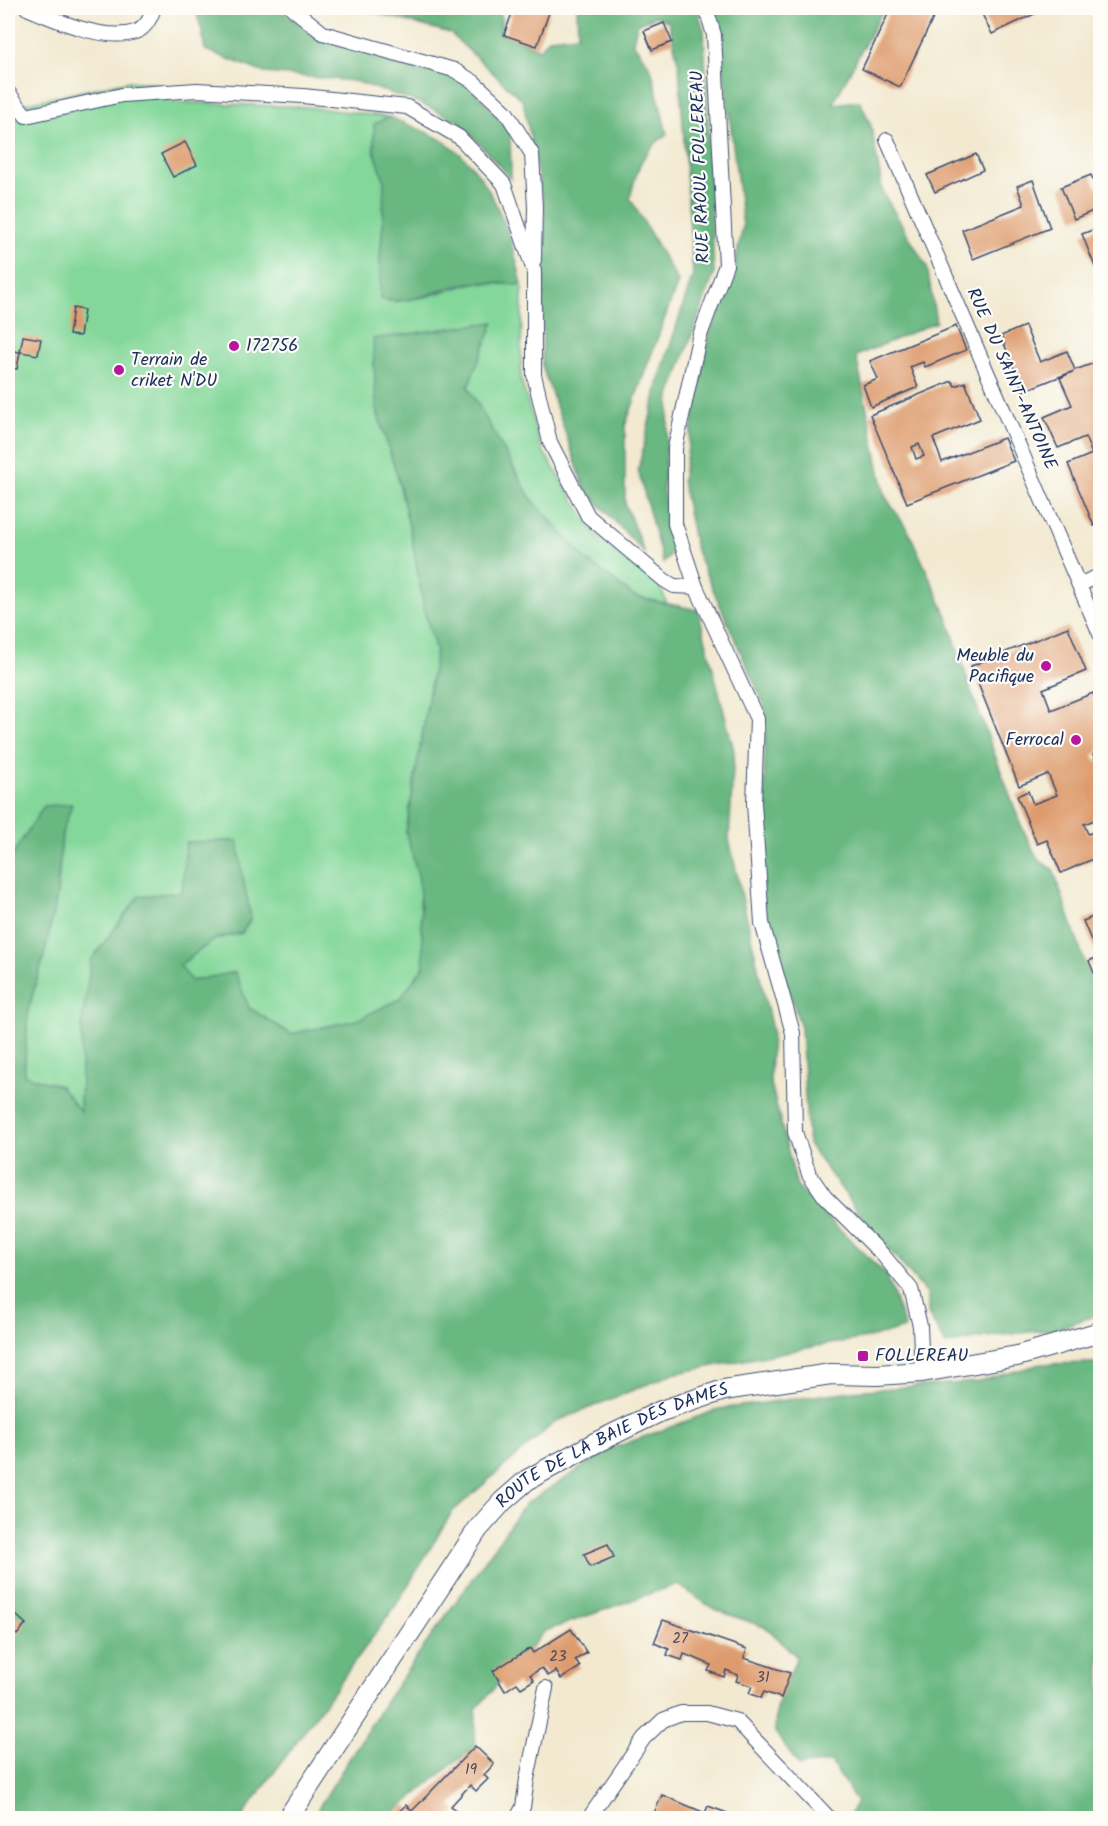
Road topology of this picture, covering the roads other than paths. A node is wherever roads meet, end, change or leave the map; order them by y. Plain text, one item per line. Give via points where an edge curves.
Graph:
1 (27, 8) edge
2 (154, 8) edge
3 (292, 8) edge
4 (706, 8) edge
5 (8, 92) edge
6 (887, 140) dead end
7 (534, 271) junction
8 (1101, 576) edge
9 (1080, 584) junction
10 (696, 587) junction
11 (1101, 634) edge
12 (1101, 1332) edge
13 (922, 1372) junction
14 (546, 1688) dead end
15 (288, 1818) edge
16 (518, 1818) edge
17 (589, 1818) edge
18 (829, 1818) edge

1 - 2 street via 83,29 117,35 137,32 150,20
3 - 7 street via 323,33 454,70 474,82 506,112 532,154
4 - 10 street, RUE RAOUL FOLLEREAU via 714,35 726,265 699,338 675,448 675,524
5 - 7 street via 26,116 122,95 197,90 407,107 459,137 504,184
6 - 9 street, RUE DU SAINT-ANTOINE
7 - 10 street via 534,375 550,442 566,474 588,516 664,580 674,586
8 - 9 street
9 - 11 street, RUE DU SAINT-ANTOINE
10 - 13 street, RUE RAOUL FOLLEREAU via 757,719 754,803 762,923 793,1033 795,1132 809,1174 825,1197 911,1289 920,1326
12 - 13 main road, ROUTE DE LA BAIE DES DAMES via 1017,1356
13 - 15 main road, ROUTE DE LA BAIE DES DAMES via 831,1374 723,1390 661,1411 527,1480 478,1529
14 - 16 street
17 - 18 street via 644,1738 663,1720 681,1713 707,1713 737,1721

